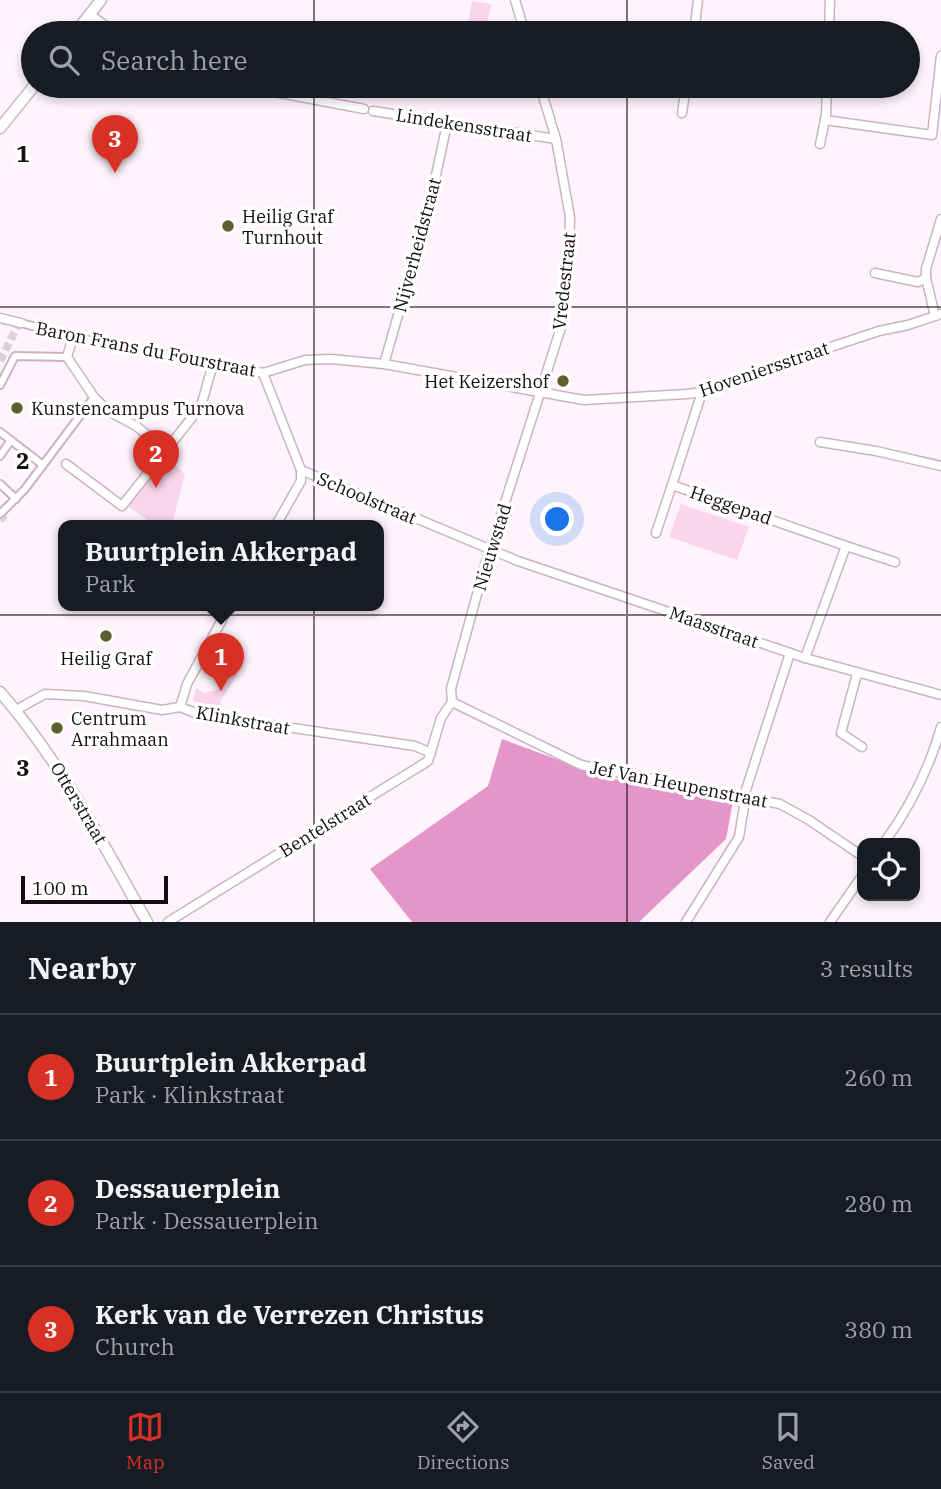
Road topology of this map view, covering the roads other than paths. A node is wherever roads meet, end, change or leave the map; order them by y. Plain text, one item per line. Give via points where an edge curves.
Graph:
1 (101, 0) edge
2 (515, 0) edge
3 (698, 0) edge
4 (830, 0) edge
5 (89, 15) junction
6 (84, 21) edge
7 (98, 21) edge
8 (521, 21) edge
9 (695, 21) edge
10 (829, 21) edge
11 (941, 56) edge
12 (24, 98) edge
13 (305, 98) edge
14 (544, 98) edge
15 (684, 98) edge
16 (826, 98) edge
17 (682, 113) dead end
18 (825, 120) junction
19 (447, 124) junction
20 (0, 128) edge
21 (556, 139) junction
22 (820, 144) dead end
23 (941, 219) edge
24 (875, 273) dead end
25 (926, 278) junction
26 (938, 315) edge
27 (0, 318) edge
28 (21, 323) joint
29 (72, 337) junction
30 (178, 356) joint
31 (67, 357) junction
32 (213, 364) junction
33 (384, 364) junction
34 (263, 373) junction
35 (0, 385) edge
36 (541, 392) junction
37 (702, 392) junction
38 (94, 397) junction
39 (0, 432) edge
40 (11, 440) junction
41 (820, 442) dead end
42 (167, 450) junction
43 (0, 456) edge
44 (47, 459) junction
45 (66, 464) joint
46 (941, 466) edge
47 (302, 470) junction
48 (0, 484) edge
49 (672, 485) junction
50 (16, 499) junction
51 (0, 514) edge
52 (279, 520) edge
53 (656, 533) dead end
54 (846, 545) junction
55 (490, 550) junction
56 (895, 562) dead end
57 (227, 611) edge
58 (790, 653) junction
59 (805, 658) junction
60 (857, 674) junction
61 (0, 692) edge
62 (941, 695) edge
63 (452, 702) junction
64 (180, 707) junction
65 (16, 710) junction
66 (941, 727) edge
67 (862, 747) dead end
68 (431, 753) junction
69 (744, 796) junction
70 (887, 838) edge
71 (857, 853) edge
72 (857, 883) edge
73 (147, 922) edge
74 (168, 922) edge
75 (686, 922) edge
76 (830, 922) edge

1 - 5 street
2 - 8 street
3 - 9 street
4 - 10 street
5 - 6 street
5 - 7 street
11 - 18 street via 932,135
12 - 20 street
13 - 19 street, Lindekensstraat
14 - 21 street, Vredestraat
15 - 17 street
16 - 18 street
18 - 22 street
19 - 21 street, Lindekensstraat
19 - 33 street, Nijverheidstraat via 429,207
21 - 36 street, Vredestraat via 570,217 568,278 564,321
23 - 25 street
24 - 25 street via 918,282
25 - 26 street
26 - 37 street, Hoveniersstraat
27 - 28 street, Baron Frans du Fourstraat
28 - 29 street, Baron Frans du Fourstraat
29 - 30 street, Baron Frans du Fourstraat
29 - 31 street
30 - 32 street, Baron Frans du Fourstraat
31 - 35 street via 15,356
31 - 38 street
32 - 34 street, Baron Frans du Fourstraat
32 - 42 street via 201,406
33 - 34 street, Baron Frans du Fourstraat via 305,360
33 - 36 street, Baron Frans du Fourstraat
34 - 47 street, Schoolstraat
36 - 37 street, Hoveniersstraat via 584,400
36 - 55 street, Nieuwstad
37 - 49 street, Heggepad
38 - 42 street
38 - 44 street
39 - 40 street
40 - 43 street
40 - 44 street
41 - 46 street
42 - 45 street via 122,506
44 - 45 street
44 - 50 street
47 - 52 street via 301,481
47 - 55 street, Schoolstraat
48 - 50 street
49 - 53 street, Heggepad
49 - 54 street, Heggepad
50 - 51 street
54 - 56 street, Heggepad
54 - 59 street
55 - 58 street, Maasstraat
55 - 63 street, Nieuwstad via 451,689
57 - 64 street via 187,684
58 - 59 street, Maasstraat
58 - 69 street
59 - 60 street, Maasstraat
60 - 62 street, Maasstraat
60 - 67 street via 841,733
61 - 65 street, Otterstraat
63 - 68 street via 441,718
63 - 69 street, Jef Van Heupenstraat via 581,765
64 - 65 street, Klinkstraat via 162,710 46,694
64 - 68 street, Klinkstraat via 198,715 415,746
65 - 73 street, Otterstraat via 56,763
66 - 70 street via 923,779
68 - 74 street, Bentelstraat via 428,761 402,778
69 - 71 street, Jef Van Heupenstraat via 794,811
69 - 75 street via 739,837
72 - 76 street

